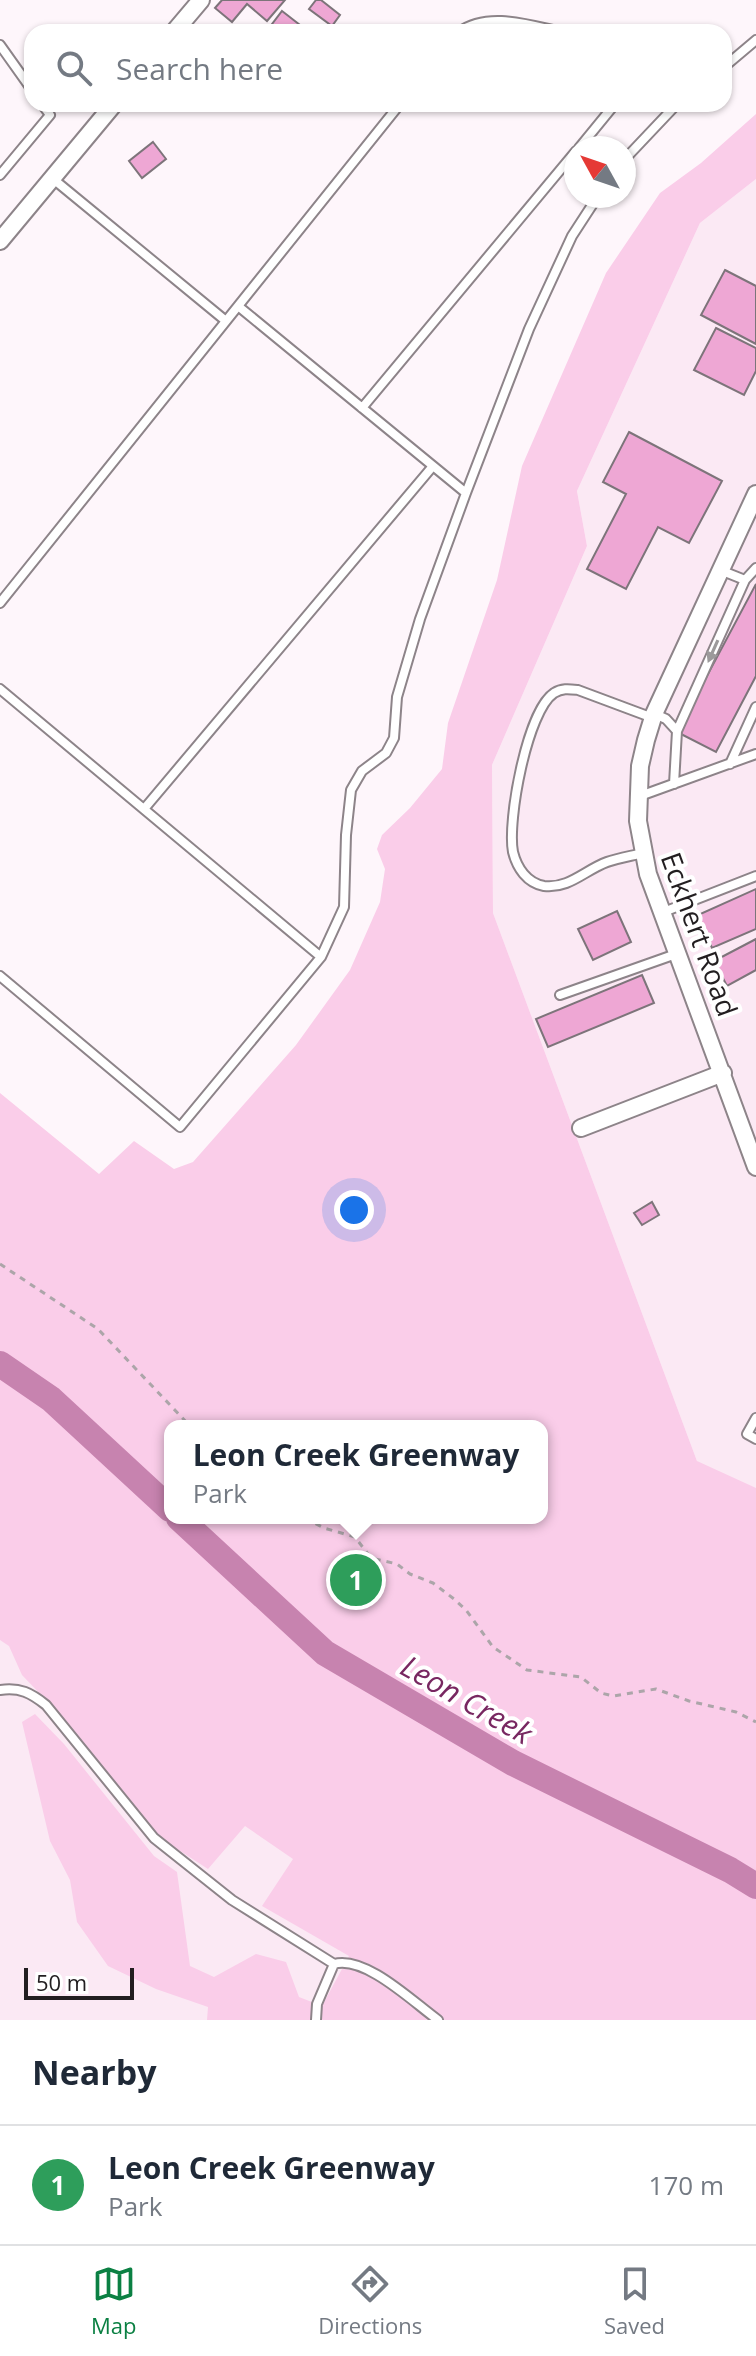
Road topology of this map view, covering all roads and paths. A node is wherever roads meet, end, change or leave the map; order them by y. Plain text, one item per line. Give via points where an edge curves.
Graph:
1 (201, 0) edge
2 (181, 24) edge
3 (470, 24) edge
4 (521, 24) edge
5 (756, 40) edge
6 (0, 45) edge
7 (732, 60) edge
8 (24, 79) edge
9 (48, 112) edge
10 (107, 112) edge
11 (394, 112) edge
12 (608, 112) edge
13 (669, 112) edge
14 (589, 136) edge
15 (636, 147) edge
16 (564, 166) edge
17 (0, 175) edge
18 (52, 178) junction
19 (590, 208) edge
20 (0, 241) edge
21 (238, 306) junction
22 (226, 321) junction
23 (362, 408) junction
24 (433, 466) junction
25 (466, 493) junction
26 (756, 494) edge
27 (750, 523) edge
28 (756, 568) edge
29 (720, 570) junction
30 (745, 580) junction
31 (0, 603) edge
32 (0, 689) edge
33 (756, 707) edge
34 (653, 716) junction
35 (677, 731) junction
36 (756, 754) edge
37 (730, 764) junction
38 (674, 784) junction
39 (638, 797) junction
40 (144, 809) junction
41 (643, 853) junction
42 (756, 876) edge
43 (661, 913) junction
44 (676, 954) junction
45 (321, 957) junction
46 (0, 976) edge
47 (560, 995) dead end
48 (723, 1073) junction
49 (581, 1128) dead end
50 (756, 1167) edge
51 (0, 1264) edge
52 (756, 1418) edge
53 (184, 1420) edge
54 (756, 1439) edge
55 (316, 1524) edge
56 (0, 1690) edge
57 (756, 1722) edge
58 (334, 1964) junction
59 (316, 2020) edge
60 (438, 2020) edge

1 - 2 street
3 - 4 lane
5 - 7 lane
6 - 8 lane
9 - 17 lane
10 - 18 street
11 - 21 lane
12 - 14 lane
13 - 15 lane
16 - 23 lane
18 - 20 street
18 - 22 lane
19 - 25 lane via 529,329
21 - 22 lane
21 - 23 lane
22 - 31 lane
23 - 24 lane
24 - 25 lane
24 - 40 lane
25 - 45 lane via 397,697 394,738 351,790 344,907
26 - 27 street, Eckhert Road
27 - 29 street, Eckhert Road
28 - 30 lane
29 - 30 lane
29 - 34 street, Eckhert Road
30 -> 35 lane
32 - 40 lane
33 - 37 lane
34 - 35 lane via 666,719
34 - 39 street, Eckhert Road
34 - 41 lane via 578,690 553,694 527,742 514,823 518,867 543,886 560,885 606,862
35 - 38 lane
36 - 37 lane
37 - 38 lane
38 - 39 lane
39 - 41 street, Eckhert Road
40 - 45 lane
41 - 43 street, Eckhert Road
42 - 43 lane
43 - 44 street, Eckhert Road
44 - 47 lane
44 - 48 street, Eckhert Road
45 - 46 lane via 180,1127
48 - 49 street
48 - 50 street, Eckhert Road
51 - 53 path via 98,1329
52 - 54 lane via 747,1434
55 - 57 path via 355,1537 377,1561 397,1564 433,1583 466,1610 493,1647 527,1670 581,1677 613,1696 656,1689
56 - 58 lane via 28,1692 46,1705 154,1838 232,1900
58 - 59 lane
58 - 60 lane via 345,1961 365,1967

